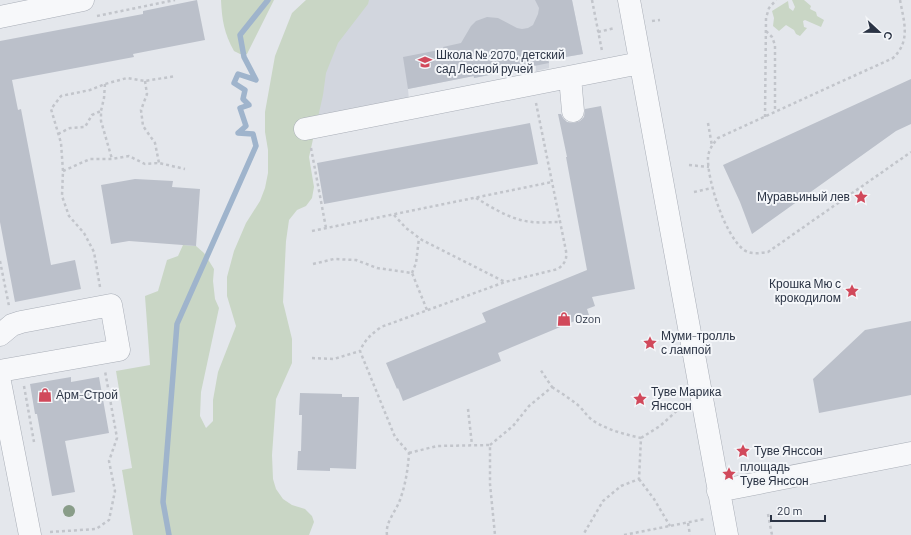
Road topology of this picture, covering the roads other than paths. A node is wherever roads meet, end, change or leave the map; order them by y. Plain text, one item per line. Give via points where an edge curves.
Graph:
1 (83, 0) edge
2 (629, 0) edge
3 (0, 16) edge
4 (640, 63) junction
5 (574, 76) junction
6 (577, 111) dead end
7 (306, 129) road end
8 (0, 335) edge
9 (0, 371) edge
10 (0, 382) edge
11 (911, 453) edge
12 (718, 491) junction
13 (725, 525) edge
14 (38, 534) edge

1 - 3 street
2 - 4 street
4 - 5 street
4 - 12 street
5 - 6 street
5 - 7 street
8 - 9 street via 12,325 21,322 111,305 119,350
10 - 14 street
11 - 12 street
12 - 13 street

